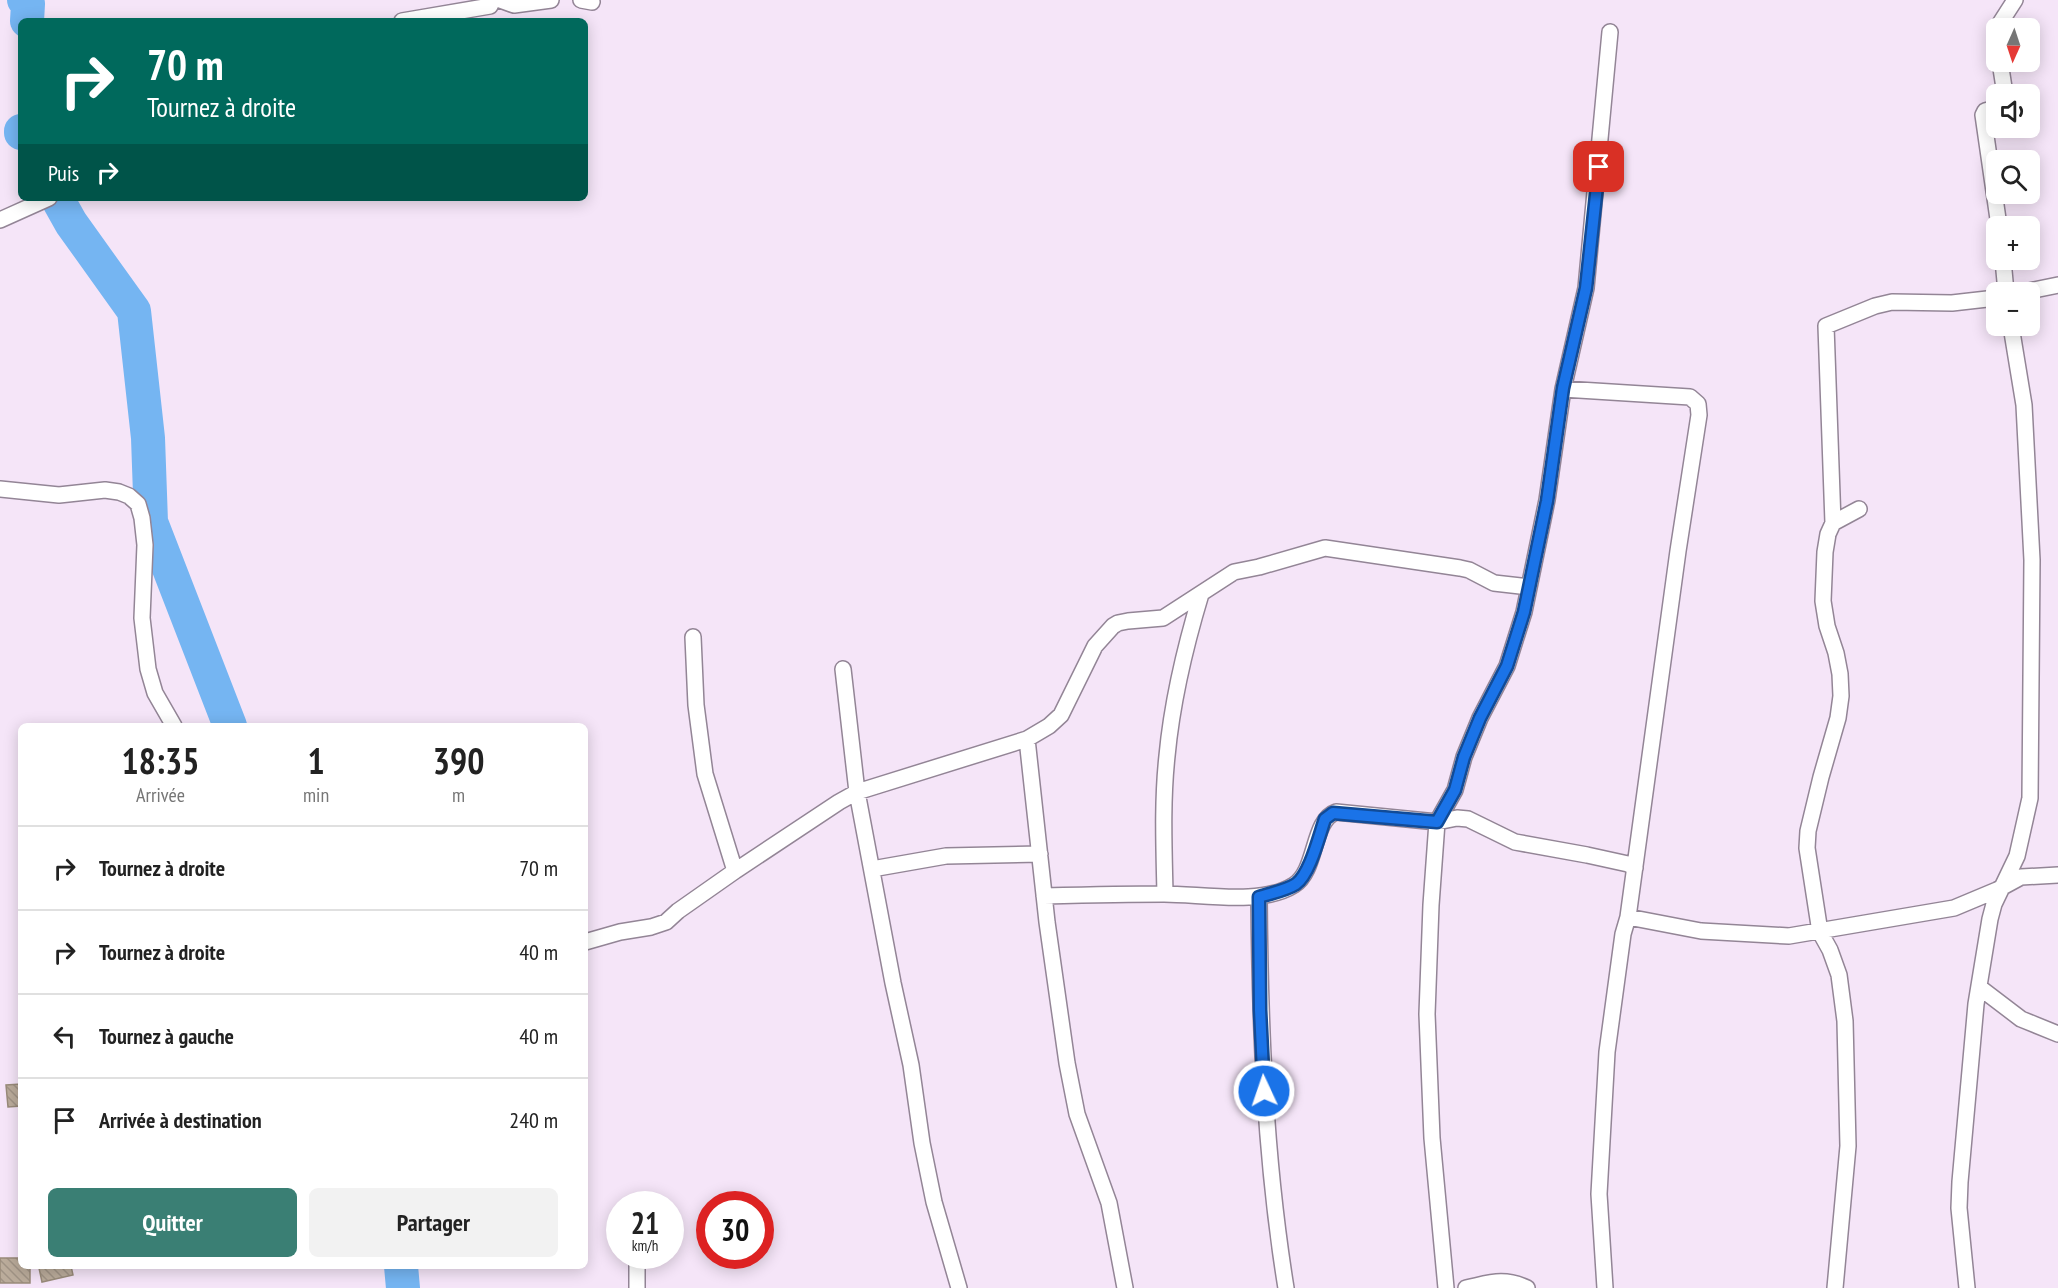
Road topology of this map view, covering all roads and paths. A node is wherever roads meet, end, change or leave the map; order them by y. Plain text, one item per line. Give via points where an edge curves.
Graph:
1 (493, 0) edge
2 (500, 0) edge
3 (551, 0) edge
4 (2015, 0) edge
5 (420, 18) edge
6 (2004, 18) edge
7 (1610, 32) dead end
8 (1986, 111) edge
9 (1986, 136) edge
10 (1986, 138) edge
11 (42, 201) edge
12 (1998, 216) edge
13 (0, 220) edge
14 (2058, 285) edge
15 (2040, 289) edge
16 (1986, 299) edge
17 (2013, 336) edge
18 (1563, 388) junction
19 (0, 489) edge
20 (1859, 509) dead end
21 (1833, 523) junction
22 (1529, 587) junction
23 (1201, 594) junction
24 (693, 637) dead end
25 (843, 669) dead end
26 (172, 723) edge
27 (1027, 739) junction
28 (857, 792) junction
29 (1437, 822) junction
30 (1040, 854) junction
31 (1635, 868) junction
32 (872, 869) junction
33 (735, 871) junction
34 (2058, 875) edge
35 (2002, 888) junction
36 (1165, 894) junction
37 (1044, 896) junction
38 (1259, 897) junction
39 (1628, 917) junction
40 (1820, 932) junction
41 (588, 941) edge
42 (1979, 987) junction
43 (2058, 1034) edge
44 (637, 1269) edge
45 (637, 1288) edge
46 (959, 1288) edge
47 (1125, 1288) edge
48 (1286, 1288) edge
49 (1446, 1288) edge
50 (1466, 1288) edge
51 (1527, 1288) edge
52 (1605, 1288) edge
53 (1835, 1288) edge
54 (1967, 1288) edge

1 - 5 street via 490,6
2 - 3 street via 514,5
4 - 6 street
7 - 18 street via 1586,288
8 - 9 street
10 - 12 street
11 - 13 street
14 - 15 street
16 - 21 street via 1892,302 1826,326
17 - 35 street via 2024,405 2032,560 2030,798 2017,856
18 - 22 street via 1547,501
18 - 31 street via 1690,397 1698,404 1699,425
19 - 26 street via 60,495 105,490 129,496 138,504 145,545 142,618 148,669 155,693
20 - 21 street
21 - 40 street via 1825,552 1823,601 1840,674 1841,696 1806,848
22 - 23 street via 1494,583 1460,568 1325,548 1234,572
22 - 29 street via 1507,666 1480,718 1455,790
23 - 27 street via 1163,618 1119,622 1113,626 1095,646 1060,715
23 - 36 street via 1188,639 1167,757
24 - 33 street via 705,774
25 - 28 street
27 - 28 street
27 - 30 street
28 - 32 street
28 - 33 street
29 - 31 street via 1468,819 1515,842
29 - 38 street via 1333,813 1325,819 1304,876 1286,889
29 - 49 street via 1427,1014 1432,1138
30 - 32 street via 946,856
30 - 37 street
31 - 39 street
32 - 46 street via 934,1202
33 - 41 street via 666,922
34 - 35 street via 2021,877
35 - 40 street via 1954,908
35 - 42 street via 1990,919
36 - 37 street
36 - 38 street
37 - 47 street via 1077,1114 1109,1203
38 - 48 street via 1266,1132
39 - 40 street via 1701,931 1789,936
39 - 52 street via 1606,1076 1599,1194
40 - 53 street via 1839,975 1845,1021 1848,1146
42 - 43 street via 2021,1019
42 - 54 street via 1960,1182
44 - 45 street
50 - 51 street via 1503,1280

